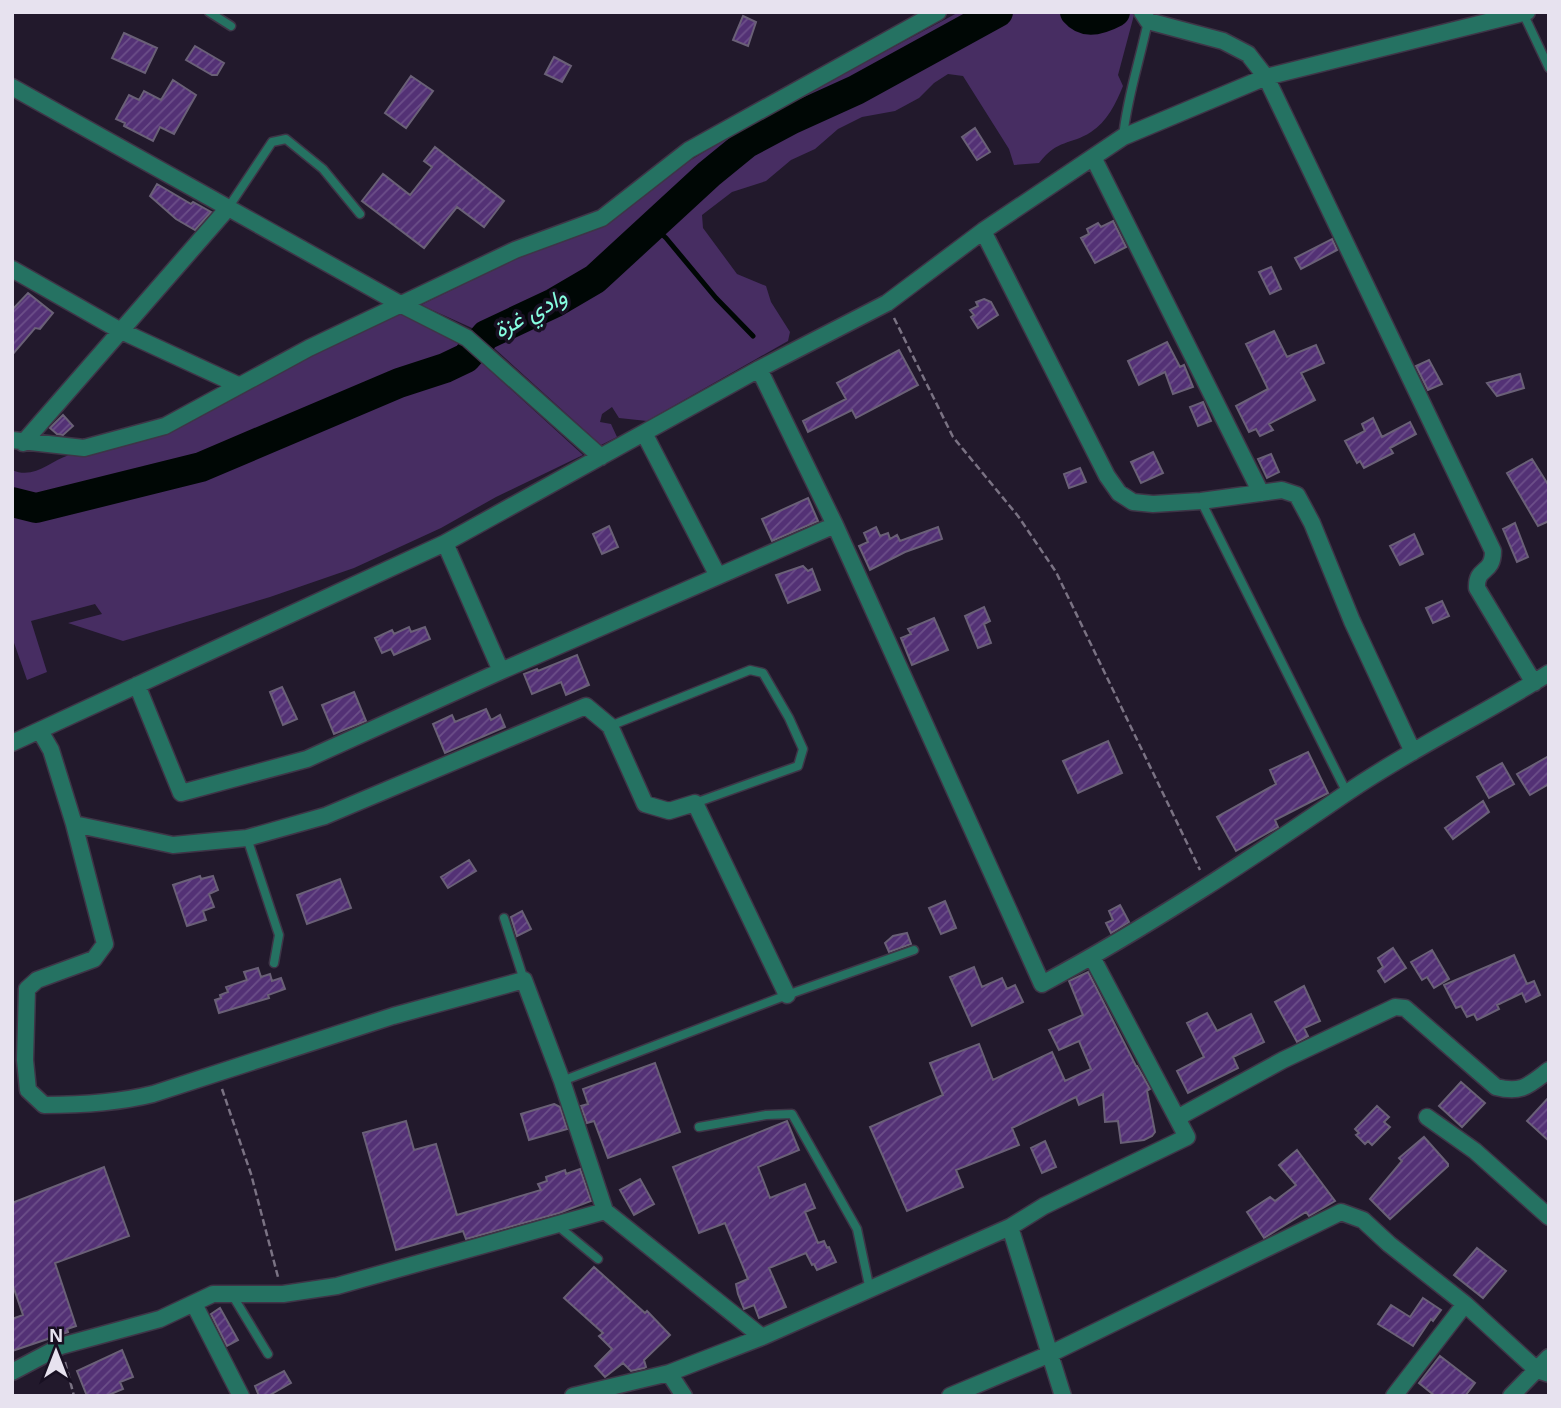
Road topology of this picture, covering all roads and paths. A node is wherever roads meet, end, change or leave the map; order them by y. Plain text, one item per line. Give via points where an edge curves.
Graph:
1 (209, 12) edge
2 (938, 12) edge
3 (1525, 13) edge
4 (1145, 16) edge
5 (231, 26) dead end
6 (1549, 68) edge
7 (1266, 77) junction
8 (12, 87) edge
9 (1123, 137) junction
10 (1094, 159) junction
11 (228, 208) junction
12 (360, 214) dead end
13 (983, 231) junction
14 (12, 269) edge
15 (887, 303) junction
16 (402, 305) junction
17 (119, 330) junction
18 (759, 369) junction
19 (238, 385) junction
20 (644, 433) junction
21 (18, 441) edge
22 (601, 457) junction
23 (1261, 493) junction
24 (1201, 501) junction
25 (835, 525) junction
26 (445, 542) junction
27 (718, 576) junction
28 (501, 671) junction
29 (1549, 673) edge
30 (1534, 683) junction
31 (137, 685) junction
32 (610, 726) junction
33 (40, 731) junction
34 (12, 743) edge
35 (1413, 752) junction
36 (1347, 793) junction
37 (695, 803) junction
38 (74, 824) junction
39 (247, 838) junction
40 (1208, 886) junction
41 (504, 918) dead end
42 (914, 950) dead end
43 (1093, 957) junction
44 (274, 963) dead end
45 (524, 980) junction
46 (787, 995) junction
47 (1549, 1070) edge
48 (216, 1072) junction
49 (562, 1081) junction
50 (1427, 1117) dead end
51 (1177, 1118) junction
52 (699, 1128) dead end
53 (605, 1211) junction
54 (1549, 1216) edge
55 (558, 1226) junction
56 (1010, 1227) junction
57 (598, 1259) dead end
58 (870, 1290) junction
59 (231, 1293) junction
60 (283, 1294) junction
61 (194, 1304) junction
62 (1465, 1304) junction
63 (762, 1337) junction
64 (61, 1346) junction
65 (268, 1354) dead end
66 (1050, 1354) junction
67 (1549, 1356) edge
68 (12, 1372) edge
69 (1543, 1372) edge
70 (669, 1373) junction
71 (74, 1396) edge
72 (241, 1396) edge
73 (573, 1396) edge
74 (684, 1396) edge
75 (950, 1396) edge
76 (1063, 1396) edge
77 (1394, 1396) edge
78 (1511, 1396) edge

1 - 5 lane
2 - 16 street via 689,150 602,218 515,250
3 - 6 lane
3 - 7 street
4 - 7 street via 1223,41 1248,54
4 - 9 lane
7 - 9 street
7 - 30 street via 1493,551 1493,562 1480,573 1477,588
8 - 11 street
9 - 10 street
10 - 13 street
10 - 23 street
11 - 12 lane via 272,142 286,139 323,169
11 - 16 street
11 - 17 street
13 - 15 street
13 - 24 street via 1119,494 1143,503
14 - 17 street
15 - 18 street
15 - 40 path via 953,437 1018,516 1056,572
16 - 19 street
16 - 22 street via 467,338
17 - 19 street
17 - 21 street
18 - 20 street
18 - 25 street
19 - 21 street via 165,426 84,448
20 - 22 street
20 - 27 street
22 - 26 street
23 - 24 street
23 - 35 street via 1282,490 1297,495 1303,503
24 - 36 lane
25 - 27 street
25 - 43 street via 1042,984
26 - 28 street
26 - 31 street
27 - 28 street
28 - 31 street via 307,759 181,793
29 - 30 street
30 - 35 street
31 - 33 street
32 - 37 street via 645,804 669,811
32 - 37 lane via 750,670 763,673 803,749 799,766
32 - 39 street via 586,706 325,816
33 - 34 street
33 - 38 street via 51,750
35 - 36 street
36 - 40 street
37 - 46 street
38 - 39 street via 173,845
38 - 48 street via 105,944 94,959 37,980 27,989 24,1060 28,1090 44,1105 121,1102
39 - 44 lane via 279,935
40 - 43 street
41 - 45 lane
42 - 46 lane
43 - 51 street
45 - 48 street
45 - 49 street
46 - 49 lane
47 - 51 street via 1524,1089 1496,1087 1405,1008 1395,1007 1283,1060
48 - 60 path via 251,1174
49 - 53 street
50 - 54 street via 1475,1151
51 - 56 street via 1188,1137
52 - 58 lane via 792,1114 857,1229
53 - 55 street
53 - 63 street
55 - 57 lane
55 - 60 street via 337,1286
56 - 58 street
56 - 66 street
58 - 63 street
59 - 60 street
59 - 61 street via 213,1294
59 - 65 lane
61 - 64 street via 160,1320
61 - 72 street
62 - 66 street via 1363,1220 1341,1212
62 - 69 street
62 - 77 street
63 - 70 street
64 - 68 street
64 - 71 path
66 - 75 street
66 - 76 street
67 - 69 street
69 - 78 street
70 - 73 street
70 - 74 street

